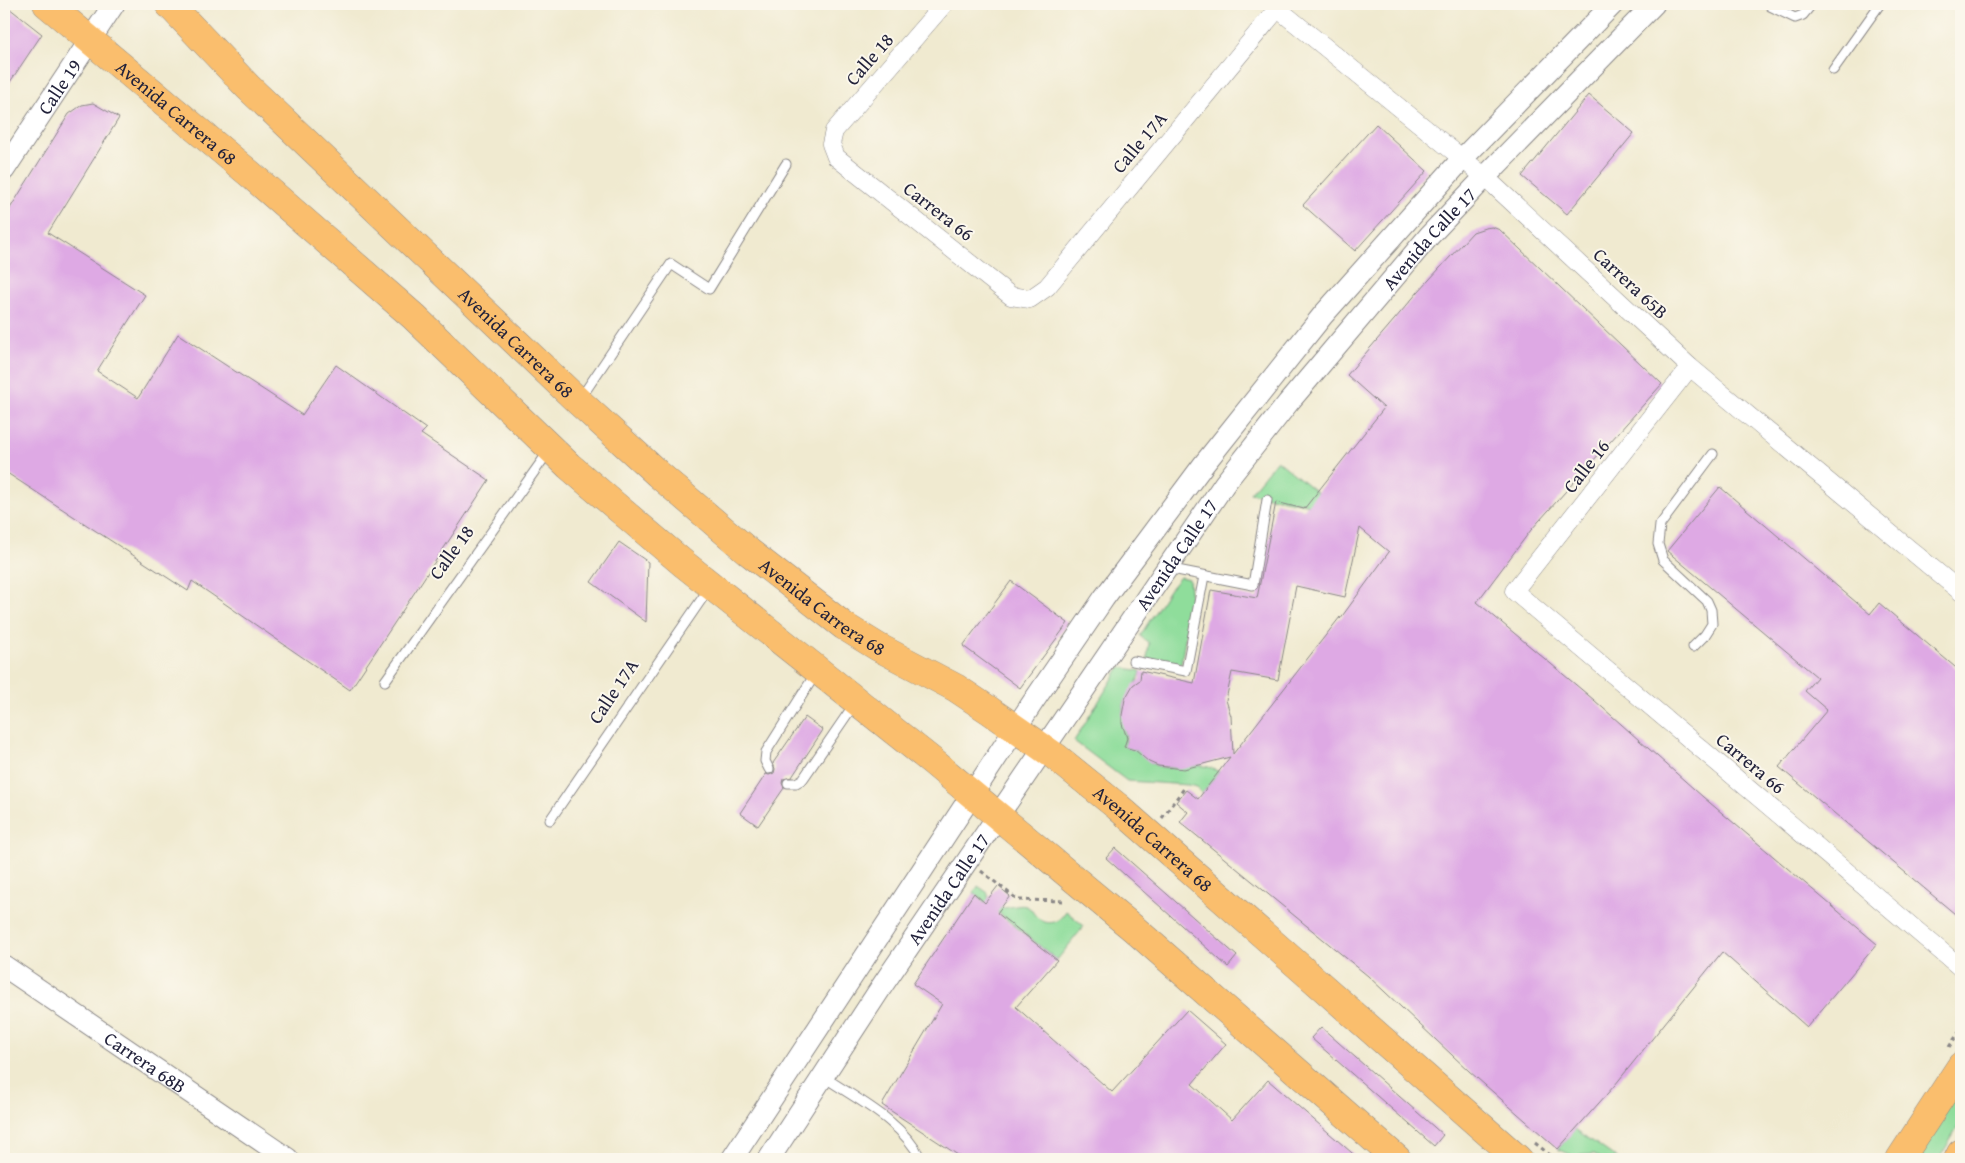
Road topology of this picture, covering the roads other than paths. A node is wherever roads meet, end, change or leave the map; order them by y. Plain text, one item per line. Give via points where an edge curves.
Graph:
1 (47, 4) edge
2 (114, 4) edge
3 (169, 4) edge
4 (944, 4) edge
5 (1612, 4) edge
6 (1654, 4) edge
7 (1812, 4) edge
8 (1880, 4) edge
9 (1275, 6) edge
10 (1770, 6) dead end
11 (88, 40) junction
12 (1833, 70) dead end
13 (831, 144) joint
14 (1462, 159) junction
15 (786, 164) dead end
16 (4, 170) edge
17 (1485, 177) junction
18 (1030, 299) joint
19 (1690, 367) junction
20 (579, 402) junction
21 (551, 448) junction
22 (1713, 454) dead end
23 (1204, 464) junction
24 (1225, 483) junction
25 (1267, 500) dead end
26 (1167, 568) junction
27 (1204, 576) junction
28 (711, 586) junction
29 (1514, 591) joint
30 (1961, 592) edge
31 (1693, 647) dead end
32 (1133, 661) dead end
33 (817, 670) junction
34 (385, 681) dead end
35 (856, 701) junction
36 (1016, 728) junction
37 (1044, 748) junction
38 (769, 770) dead end
39 (788, 782) dead end
40 (971, 794) junction
41 (998, 816) junction
42 (550, 820) dead end
43 (4, 966) edge
44 (1961, 968) edge
45 (1961, 1066) edge
46 (823, 1076) junction
47 (1961, 1154) edge
48 (288, 1159) edge
49 (732, 1159) edge
50 (769, 1159) edge
51 (921, 1159) edge
52 (1397, 1159) edge
53 (1518, 1159) edge
54 (1900, 1159) edge
55 (1958, 1159) edge

1 - 11 main road, Avenida Carrera 68
2 - 11 street, Calle 19
3 - 20 main road, Avenida Carrera 68 via 248,87
4 - 13 street, Calle 18 via 834,131
5 - 14 street, Avenida Calle 17
6 - 17 street, Avenida Calle 17
7 - 10 lane via 1803,15 1795,18
8 - 12 lane
9 - 14 street, Carrera 65B
9 - 18 street, Calle 17A via 1047,287
11 - 16 street, Calle 19
11 - 21 main road, Avenida Carrera 68 via 250,174 413,316
13 - 18 street, Carrera 66 via 836,157 1011,296
14 - 17 street, Carrera 65B
14 - 23 street, Avenida Calle 17 via 1323,315
15 - 20 lane via 709,289 672,264
17 - 19 street, Carrera 65B
17 - 24 street, Avenida Calle 17 via 1430,236 1288,403
19 - 29 street, Calle 16
19 - 30 street, Carrera 65B
20 - 36 main road, Avenida Carrera 68 via 726,533 810,601 866,640 956,688
21 - 28 main road, Avenida Carrera 68
21 - 34 lane, Calle 18
22 - 31 lane via 1660,525 1658,544 1663,560 1707,600 1711,610 1712,624
23 - 24 street
23 - 36 street, Avenida Calle 17 via 1104,598
24 - 26 street, Avenida Calle 17
25 - 27 lane via 1253,585
26 - 27 lane
26 - 37 street, Avenida Calle 17
27 - 32 lane via 1186,671
28 - 33 main road, Avenida Carrera 68
28 - 42 lane, Calle 17A
29 - 44 street, Carrera 66
33 - 35 main road, Avenida Carrera 68
33 - 38 lane via 766,752
35 - 39 lane via 803,778 796,783
35 - 40 main road, Avenida Carrera 68
36 - 37 main road, Avenida Carrera 68
36 - 40 street, Avenida Calle 17
37 - 41 street, Avenida Calle 17
37 - 53 main road, Avenida Carrera 68 via 1125,814
40 - 41 main road, Avenida Carrera 68
40 - 49 street, Avenida Calle 17
41 - 46 street, Avenida Calle 17
41 - 52 main road, Avenida Carrera 68 via 1169,958
43 - 48 street, Carrera 68B
45 - 54 main road
46 - 50 street, Avenida Calle 17
46 - 51 lane via 888,1120 914,1144
47 - 55 main road

